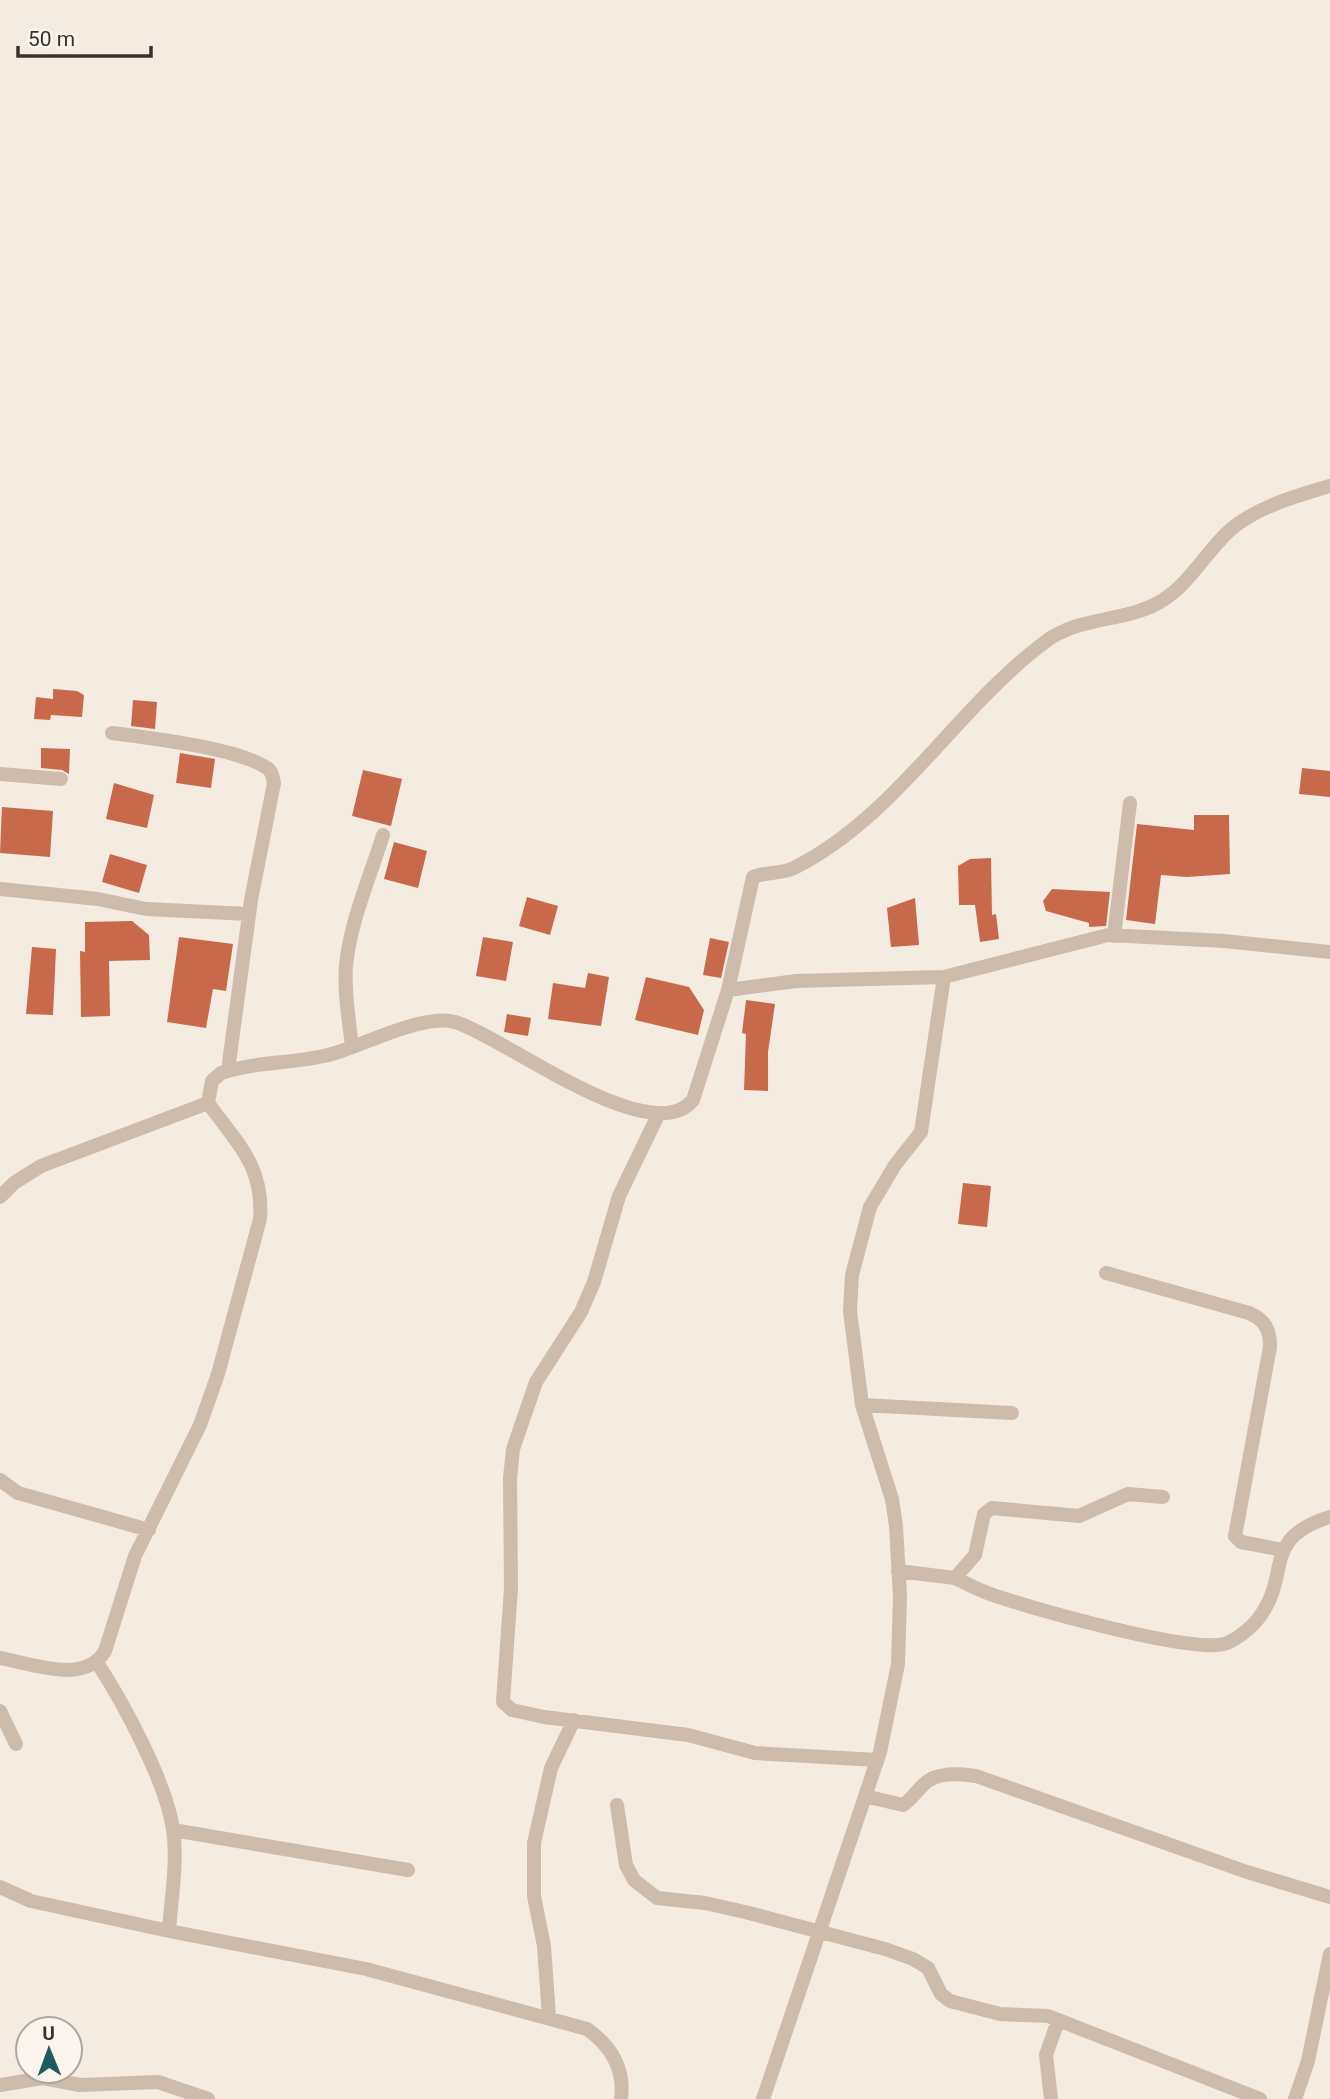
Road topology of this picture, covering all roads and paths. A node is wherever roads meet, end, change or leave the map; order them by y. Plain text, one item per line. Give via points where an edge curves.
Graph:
1 (1330, 486) edge
2 (112, 733) dead end
3 (0, 774) edge
4 (61, 779) dead end
5 (1130, 803) dead end
6 (383, 835) dead end
7 (0, 889) edge
8 (249, 914) junction
9 (1114, 936) junction
10 (1330, 952) edge
11 (944, 977) junction
12 (728, 990) junction
13 (352, 1047) junction
14 (228, 1070) junction
15 (208, 1103) junction
16 (659, 1113) junction
17 (0, 1197) edge
18 (1106, 1273) dead end
19 (862, 1405) junction
20 (1012, 1413) dead end
21 (0, 1480) edge
22 (1163, 1497) dead end
23 (1330, 1517) edge
24 (149, 1530) junction
25 (1283, 1550) junction
26 (898, 1572) junction
27 (955, 1578) junction
28 (0, 1658) edge
29 (98, 1664) junction
30 (0, 1710) edge
31 (573, 1720) junction
32 (16, 1744) dead end
33 (877, 1760) junction
34 (864, 1796) junction
35 (617, 1805) dead end
36 (173, 1830) junction
37 (408, 1870) dead end
38 (0, 1887) edge
39 (1330, 1897) edge
40 (819, 1930) junction
41 (169, 1931) junction
42 (1330, 1954) edge
43 (549, 2017) junction
44 (1058, 2021) junction
45 (0, 2085) edge
46 (208, 2099) edge
47 (621, 2099) edge
48 (764, 2099) edge
49 (1051, 2099) edge
50 (1259, 2099) edge
51 (1295, 2099) edge

1 - 12 street via 1254,513 1228,532 1163,600 1080,624 1047,640 1012,667 908,778 846,834 794,867 757,875 750,881
2 - 8 street via 227,754 272,774 268,820
3 - 4 street
5 - 9 street
6 - 13 street via 346,966
7 - 8 street via 146,909
8 - 14 street
9 - 10 street
9 - 11 street via 1080,940 1042,954
11 - 12 street via 796,981
11 - 19 street via 921,1132 870,1207 852,1275 850,1311
12 - 16 street via 693,1100 683,1109
13 - 14 street via 307,1059
13 - 16 street via 429,1022 454,1022 623,1106
14 - 15 street via 212,1081
15 - 17 street via 41,1166
15 - 24 street via 251,1160 262,1200 260,1219 200,1425
16 - 31 street via 619,1196 581,1312 536,1382 513,1449 512,1588 503,1702 512,1710
18 - 25 street via 1249,1313 1267,1326 1270,1347 1235,1536 1241,1542
19 - 20 street
19 - 26 street via 892,1499
21 - 24 street via 18,1493
22 - 27 street via 1128,1494 1079,1516 992,1508 984,1514 975,1555
23 - 25 street via 1294,1533
24 - 29 street via 129,1572
25 - 27 street via 1265,1608 1246,1630 1222,1645 1121,1630 1000,1598
26 - 27 street
26 - 33 street via 898,1664
28 - 29 street via 62,1670
29 - 36 street via 130,1716 169,1809
30 - 32 street
31 - 33 street via 688,1735 755,1753
31 - 43 street via 551,1769 534,1843 534,1896 544,1946
33 - 34 street
34 - 39 street via 903,1805 928,1780 953,1774 976,1776
34 - 40 street
35 - 40 street via 626,1865 634,1881 657,1898 705,1903
36 - 37 street
36 - 41 street
38 - 41 street via 43,1904
40 - 44 street via 913,1959 928,1968 941,1994 950,2001 1000,2014 1038,2014
40 - 48 street
41 - 43 street via 366,1969
42 - 51 street via 1308,2061
43 - 47 street via 587,2029 601,2039 615,2056
44 - 49 street via 1046,2054
44 - 50 street
45 - 46 street via 43,2078 80,2085 158,2082

